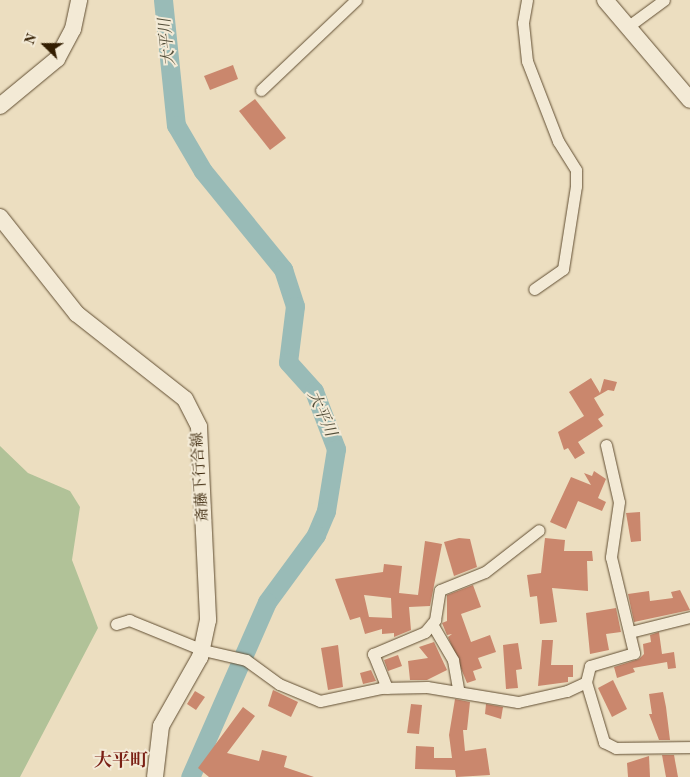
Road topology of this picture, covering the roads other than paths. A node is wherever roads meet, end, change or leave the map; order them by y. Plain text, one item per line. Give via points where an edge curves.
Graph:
1 (79, 0) edge
2 (356, 0) edge
3 (527, 0) edge
4 (605, 0) edge
5 (664, 0) edge
6 (630, 26) junction
7 (261, 90) dead end
8 (690, 100) edge
9 (0, 106) edge
10 (0, 217) edge
11 (534, 289) dead end
12 (606, 445) dead end
13 (540, 530) dead end
14 (690, 616) edge
15 (116, 624) dead end
16 (432, 624) junction
17 (630, 632) junction
18 (203, 650) junction
19 (586, 682) junction
20 (387, 688) junction
21 (458, 689) junction
22 (690, 747) edge
23 (155, 777) edge

1 - 9 main road via 73,29 57,59
2 - 7 street
3 - 11 street via 523,23 527,61 576,178 563,269
4 - 6 main road
5 - 6 street
6 - 8 main road
10 - 18 main road, 斎藤下行合線 via 45,278 94,332 190,406 201,438 208,610
12 - 17 street via 619,502 612,557
13 - 16 street via 485,572 440,590
14 - 17 street
15 - 18 street via 129,620
16 - 20 street via 418,636 373,654
16 - 21 street via 453,660
17 - 19 street via 634,653 590,666
18 - 20 street via 246,660 279,684 320,702
18 - 23 main road, 斎藤下行合線 via 161,726
19 - 21 street via 567,691 518,702 497,702
19 - 22 street via 604,742 616,748
20 - 21 street

